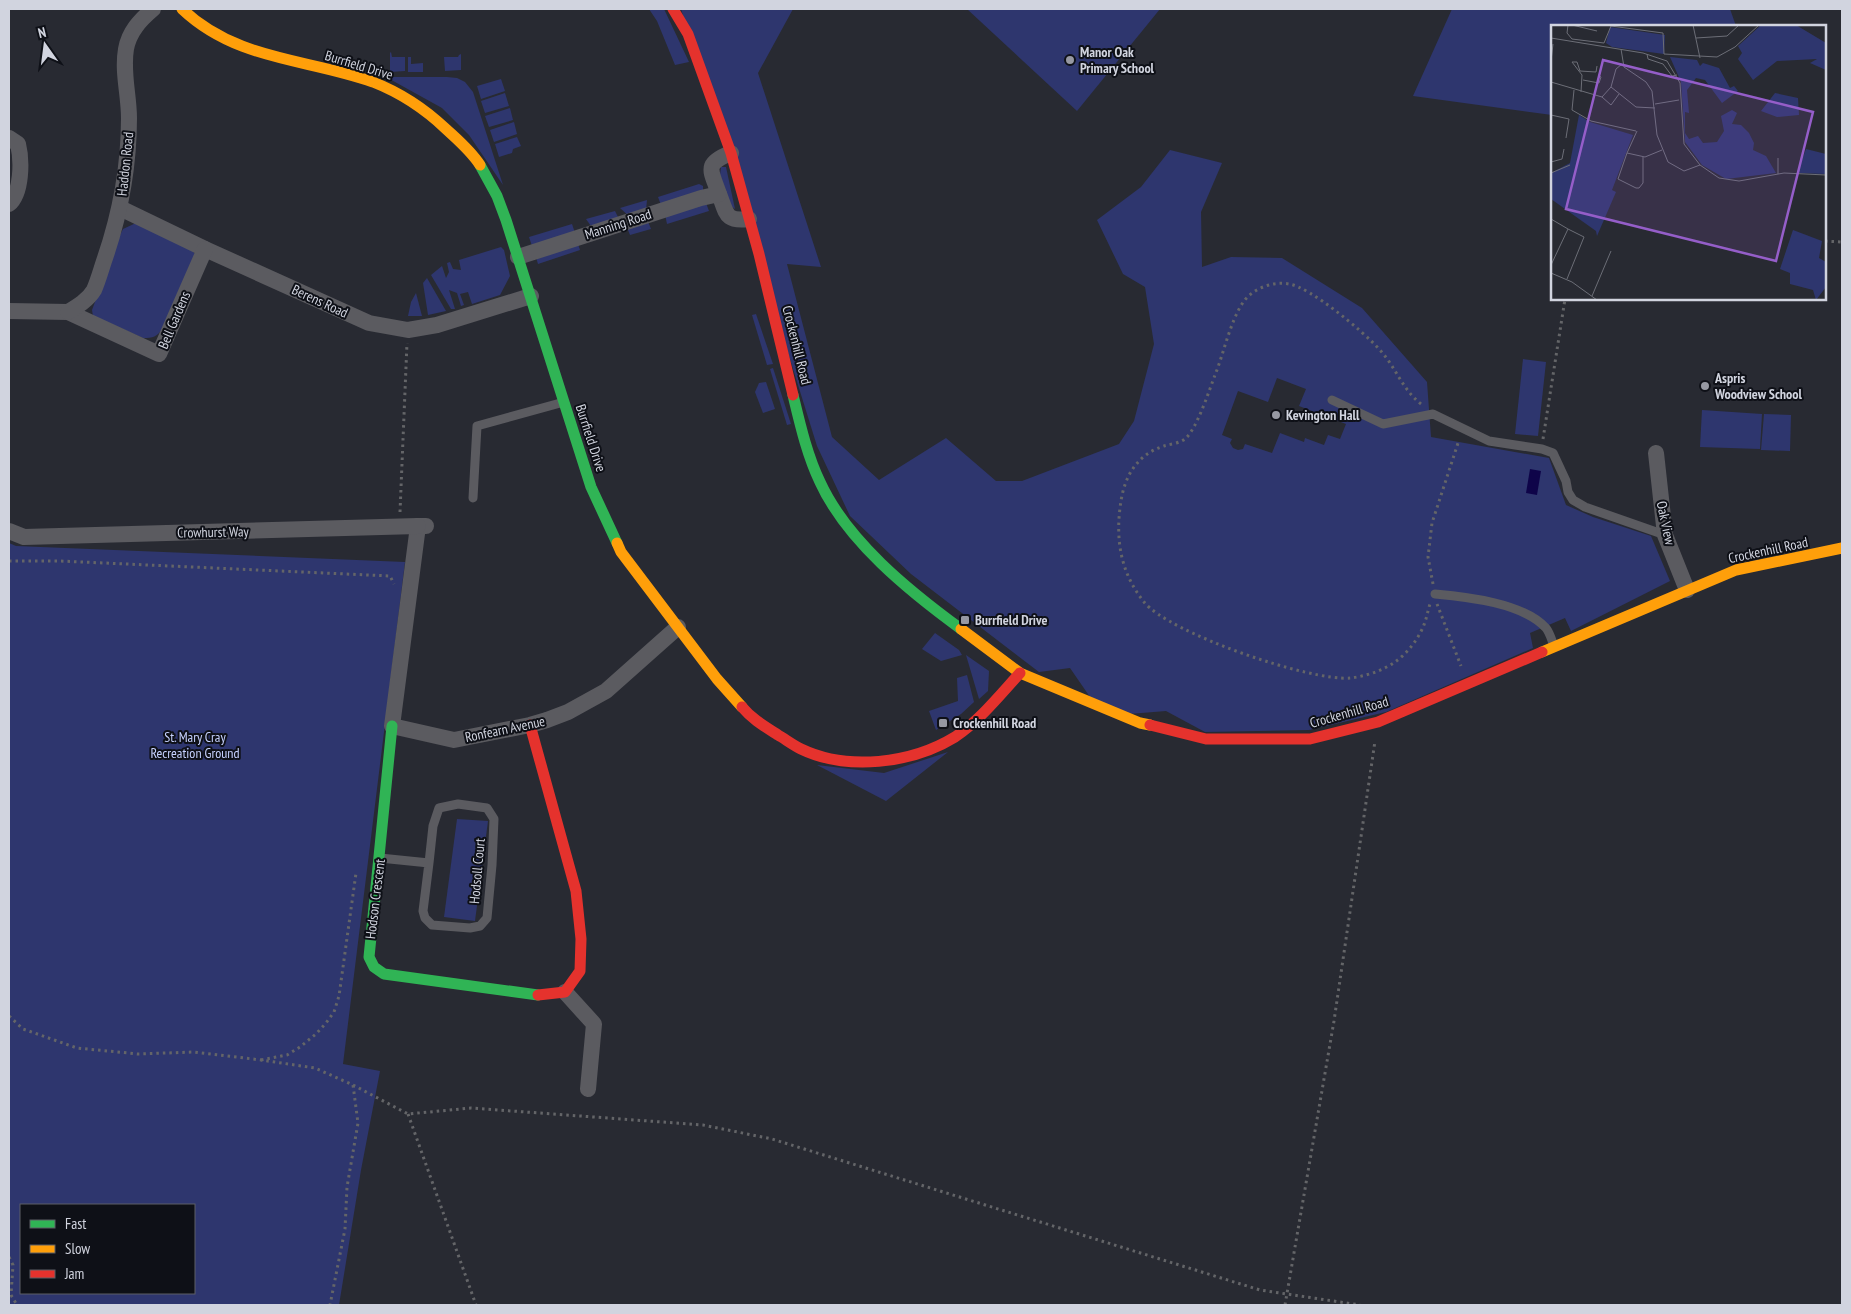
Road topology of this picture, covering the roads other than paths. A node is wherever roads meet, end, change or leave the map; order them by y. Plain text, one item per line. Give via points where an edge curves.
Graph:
1 (153, 9) edge
2 (182, 9) edge
3 (673, 9) edge
4 (9, 138) edge
5 (731, 153) junction
6 (719, 194) junction
7 (9, 204) edge
8 (120, 208) junction
9 (749, 219) junction
10 (205, 249) junction
11 (518, 257) junction
12 (531, 296) junction
13 (9, 312) edge
14 (68, 312) junction
15 (1332, 400) dead end
16 (564, 402) junction
17 (1656, 453) dead end
18 (473, 498) dead end
19 (9, 531) edge
20 (1666, 535) junction
21 (1842, 548) edge
22 (1687, 590) junction
23 (1435, 594) road end
24 (678, 627) junction
25 (1554, 646) junction
26 (1020, 673) junction
27 (530, 725) junction
28 (392, 726) junction
29 (380, 858) junction
30 (429, 863) junction
31 (565, 992) junction
32 (588, 1089) dead end

1 - 8 street, Haddon Road via 140,20 126,48 129,120
2 - 11 street, Burrfield Drive via 211,33 228,41 372,82 428,112 473,154 497,196
3 - 5 street, Crockenhill Road via 688,34
4 - 7 street via 18,144 21,158 17,195
5 - 6 street via 717,158 711,169
5 - 9 street, Crockenhill Road
6 - 9 street via 731,219
6 - 11 street, Manning Road
8 - 10 street, Berens Road
8 - 14 street, Haddon Road via 94,290 82,304
9 - 26 street, Crockenhill Road via 803,434 819,481 835,511 877,559 920,599
10 - 12 street, Berens Road via 369,323 408,330 437,326
10 - 14 street, Bell Gardens via 160,354
11 - 12 street, Burrfield Drive
12 - 16 street, Burrfield Drive
13 - 14 street
15 - 20 lane via 1383,424 1433,414 1490,441 1553,453 1573,500
16 - 18 lane via 477,426
16 - 24 street, Burrfield Drive via 591,487 621,552
17 - 20 street, Oak View
19 - 28 street, Crowhurst Way via 24,537 422,526
20 - 22 street, Oak View
21 - 22 street, Crockenhill Road via 1736,570
22 - 25 street, Crockenhill Road
23 - 25 lane via 1475,598 1528,614 1547,629
24 - 26 street, Burrfield Drive via 751,718 801,749 832,759 872,762 924,751 954,737 979,718
24 - 27 street, Ronfearn Avenue via 606,691 568,712
25 - 26 street, Crockenhill Road via 1378,722 1310,739 1206,739 1140,723
27 - 28 street, Ronfearn Avenue via 454,740
27 - 31 street via 576,891 581,939 580,971
28 - 29 street, Hodson Crescent
29 - 30 lane
29 - 31 street, Hodson Crescent via 369,947 374,967 384,974 534,995
30 - 30 lane, Hodsoll Court via 440,808 458,804 487,808 494,819 492,865 486,918 480,926 432,925 425,918 423,911
31 - 32 street via 594,1024

